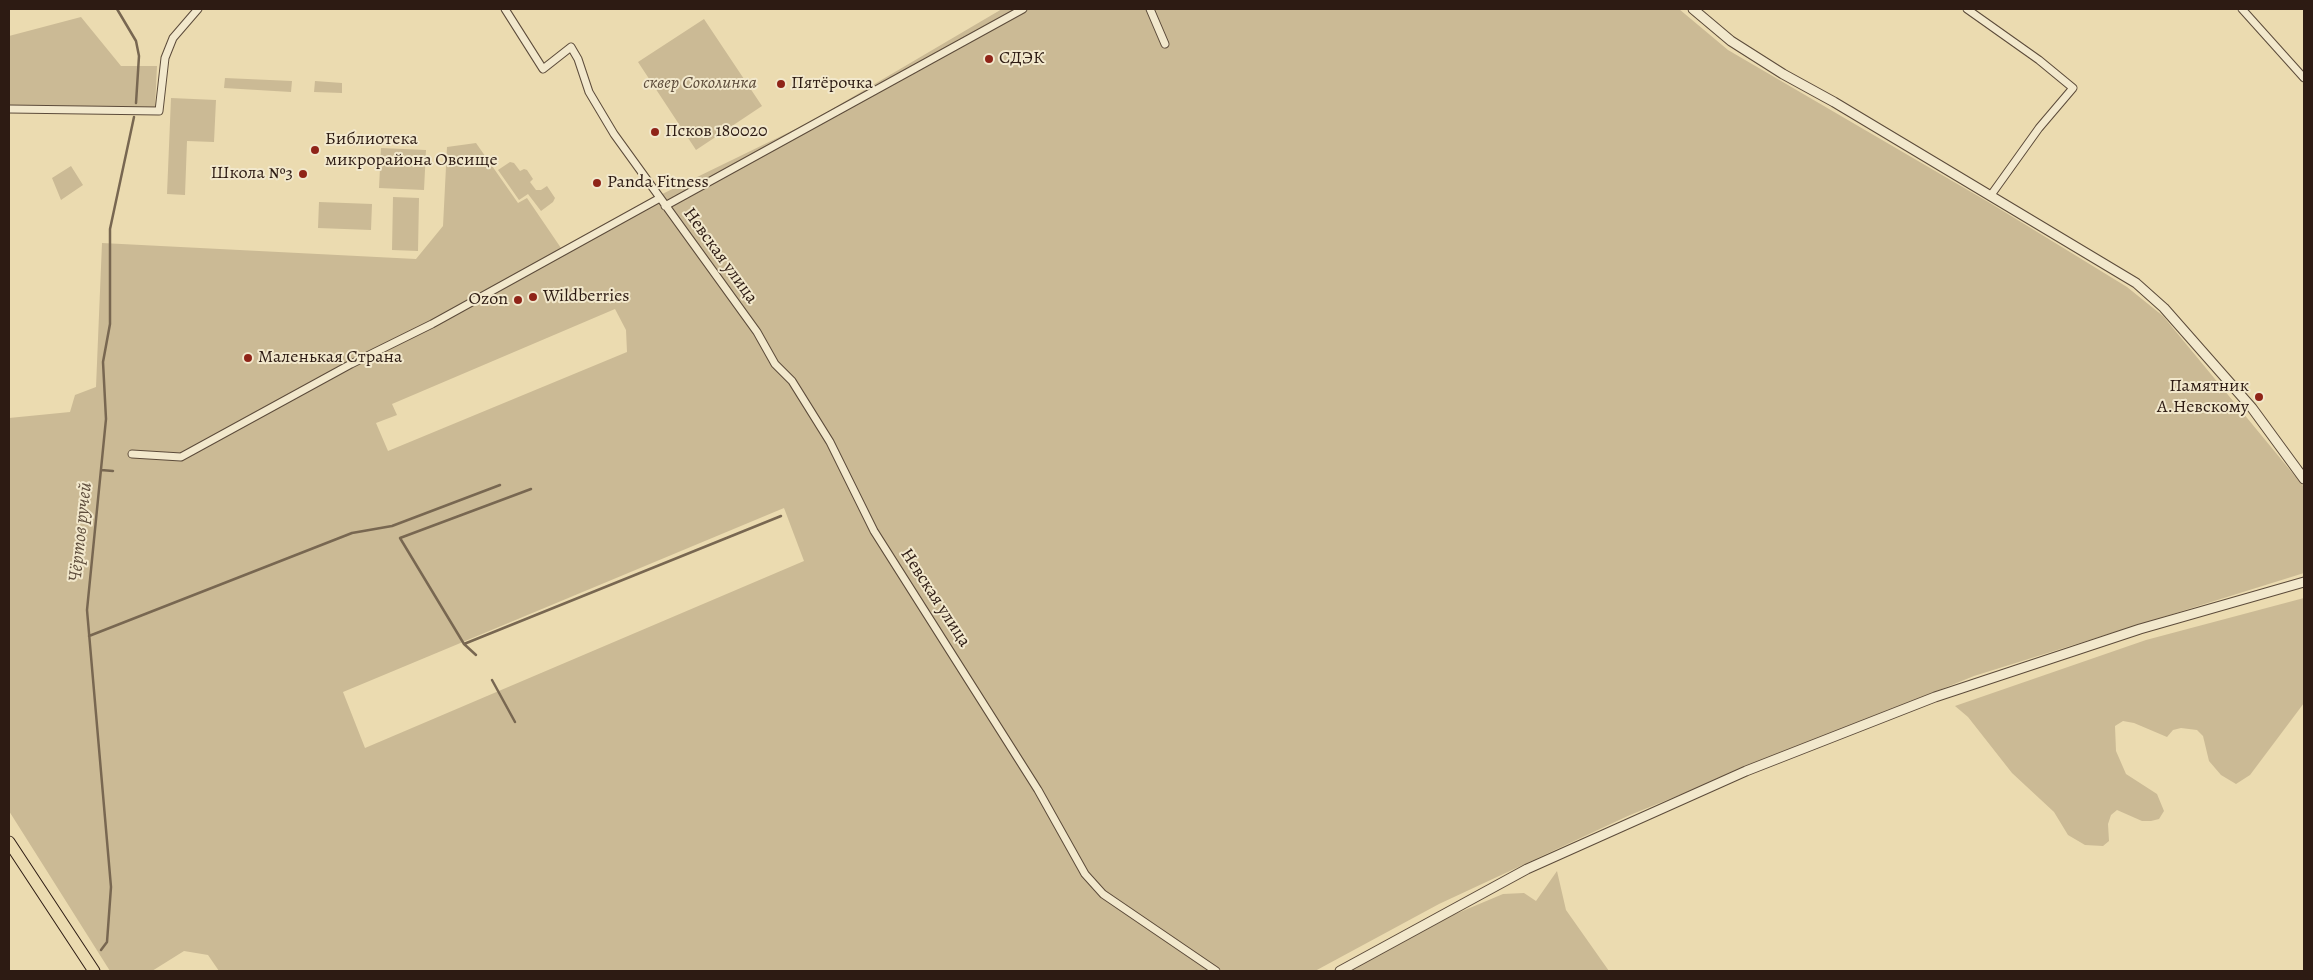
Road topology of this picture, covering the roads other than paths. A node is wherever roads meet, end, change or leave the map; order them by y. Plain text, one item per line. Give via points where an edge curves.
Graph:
1 (198, 9) edge
2 (505, 9) edge
3 (1023, 9) edge
4 (1150, 9) edge
5 (1693, 9) edge
6 (1967, 9) edge
7 (2242, 9) edge
8 (1165, 44) dead end
9 (2304, 78) edge
10 (9, 108) edge
11 (1991, 195) junction
12 (660, 198) junction
13 (665, 206) junction
14 (132, 454) dead end
15 (2304, 479) edge
16 (2304, 582) edge
17 (9, 842) edge
18 (94, 971) edge
19 (1216, 971) edge
20 (1340, 971) edge

1 - 10 street via 174,38 165,58 159,111
2 - 12 street, Невская улица via 543,69 571,48 596,106
3 - 13 street
4 - 8 street
5 - 11 street via 1732,41 1783,74
6 - 11 street via 2073,88 2039,128
7 - 9 street
11 - 15 street via 2136,283 2164,308 2252,408
12 - 13 street, Невская улица
12 - 14 street via 181,457
13 - 19 street, Невская улица via 757,332 775,364 792,381 821,427 874,531 1038,790 1085,874 1103,894
16 - 20 street via 2140,629 1935,697 1746,771 1527,869
17 - 18 highway

